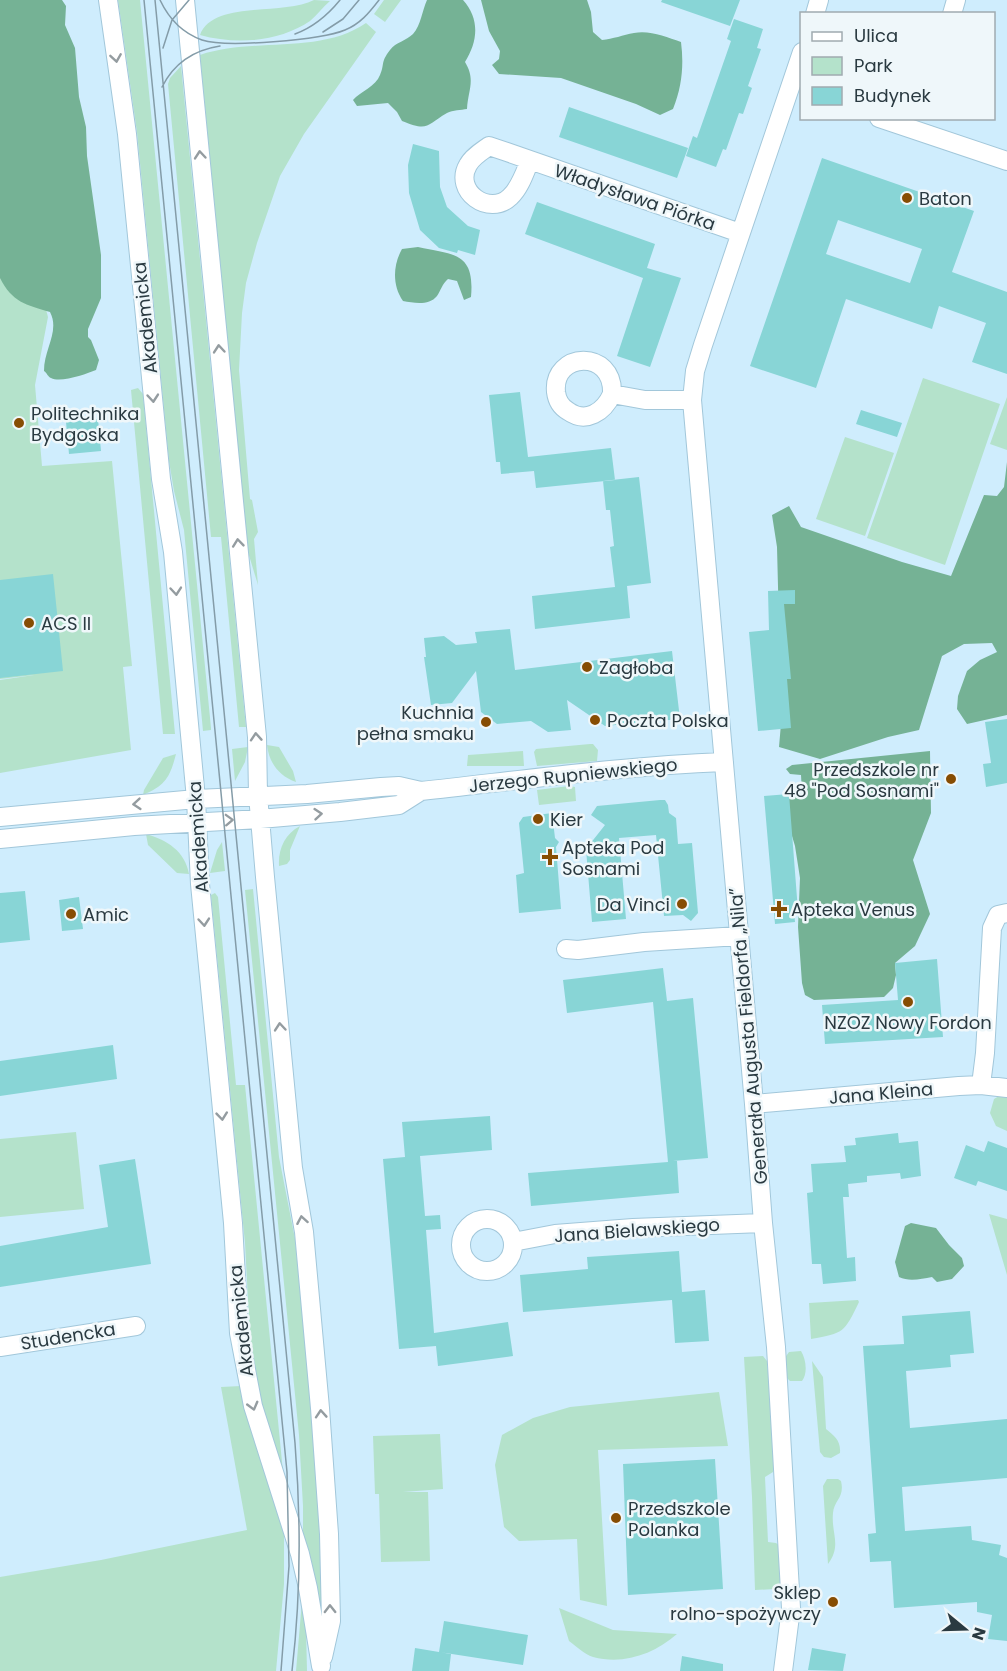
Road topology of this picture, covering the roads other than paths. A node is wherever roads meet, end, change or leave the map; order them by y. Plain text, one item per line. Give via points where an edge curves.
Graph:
1 (108, 0) edge
2 (185, 0) edge
3 (800, 58) edge
4 (795, 90) edge
5 (891, 120) edge
6 (914, 124) edge
7 (530, 160) dead end
8 (1007, 162) edge
9 (740, 232) junction
10 (612, 394) dead end
11 (692, 400) junction
12 (724, 762) junction
13 (421, 791) junction
14 (258, 795) junction
15 (196, 799) junction
16 (0, 817) edge
17 (260, 819) junction
18 (197, 822) junction
19 (0, 839) edge
20 (1007, 913) edge
21 (739, 936) junction
22 (566, 949) dead end
23 (981, 1085) junction
24 (1007, 1088) edge
25 (754, 1104) junction
26 (763, 1223) junction
27 (513, 1242) dead end
28 (136, 1326) dead end
29 (0, 1347) edge
30 (321, 1669) edge
31 (783, 1671) edge

1 -> 15 street, Akademicka via 127,134
14 -> 2 street, Akademicka via 257,737
3 - 4 street, Generała Augusta Fieldorfa „Nila”
4 - 9 street, Generała Augusta Fieldorfa „Nila”
5 - 6 street
6 - 8 street
7 - 9 street, Władysława Piórka
9 - 11 street, Generała Augusta Fieldorfa „Nila” via 695,371
10 - 11 street via 645,400
11 - 12 street, Generała Augusta Fieldorfa „Nila”
12 - 13 street, Jerzego Rupniewskiego
12 - 21 street, Generała Augusta Fieldorfa „Nila”
13 - 14 street, Jerzego Rupniewskiego via 399,786
17 -> 13 street, Jerzego Rupniewskiego via 399,805
14 - 15 street, Jerzego Rupniewskiego
14 - 17 street, Akademicka
15 -> 16 street, Jerzego Rupniewskiego
15 - 18 street, Akademicka
18 -> 17 street, Jerzego Rupniewskiego
30 -> 17 street, Akademicka via 331,1621 322,1431
18 - 19 street, Jerzego Rupniewskiego
18 -> 30 street, Akademicka via 242,1357 263,1442 300,1554
20 - 23 street via 998,915 992,928
21 - 22 street
21 - 25 street, Generała Augusta Fieldorfa „Nila”
23 - 24 street, Jana Kleina
23 - 25 street, Jana Kleina
25 - 26 street, Generała Augusta Fieldorfa „Nila”
26 - 27 street, Jana Bielawskiego via 633,1228 555,1234
26 - 31 street, Generała Augusta Fieldorfa „Nila” via 776,1347 791,1600
28 - 29 street, Studencka

